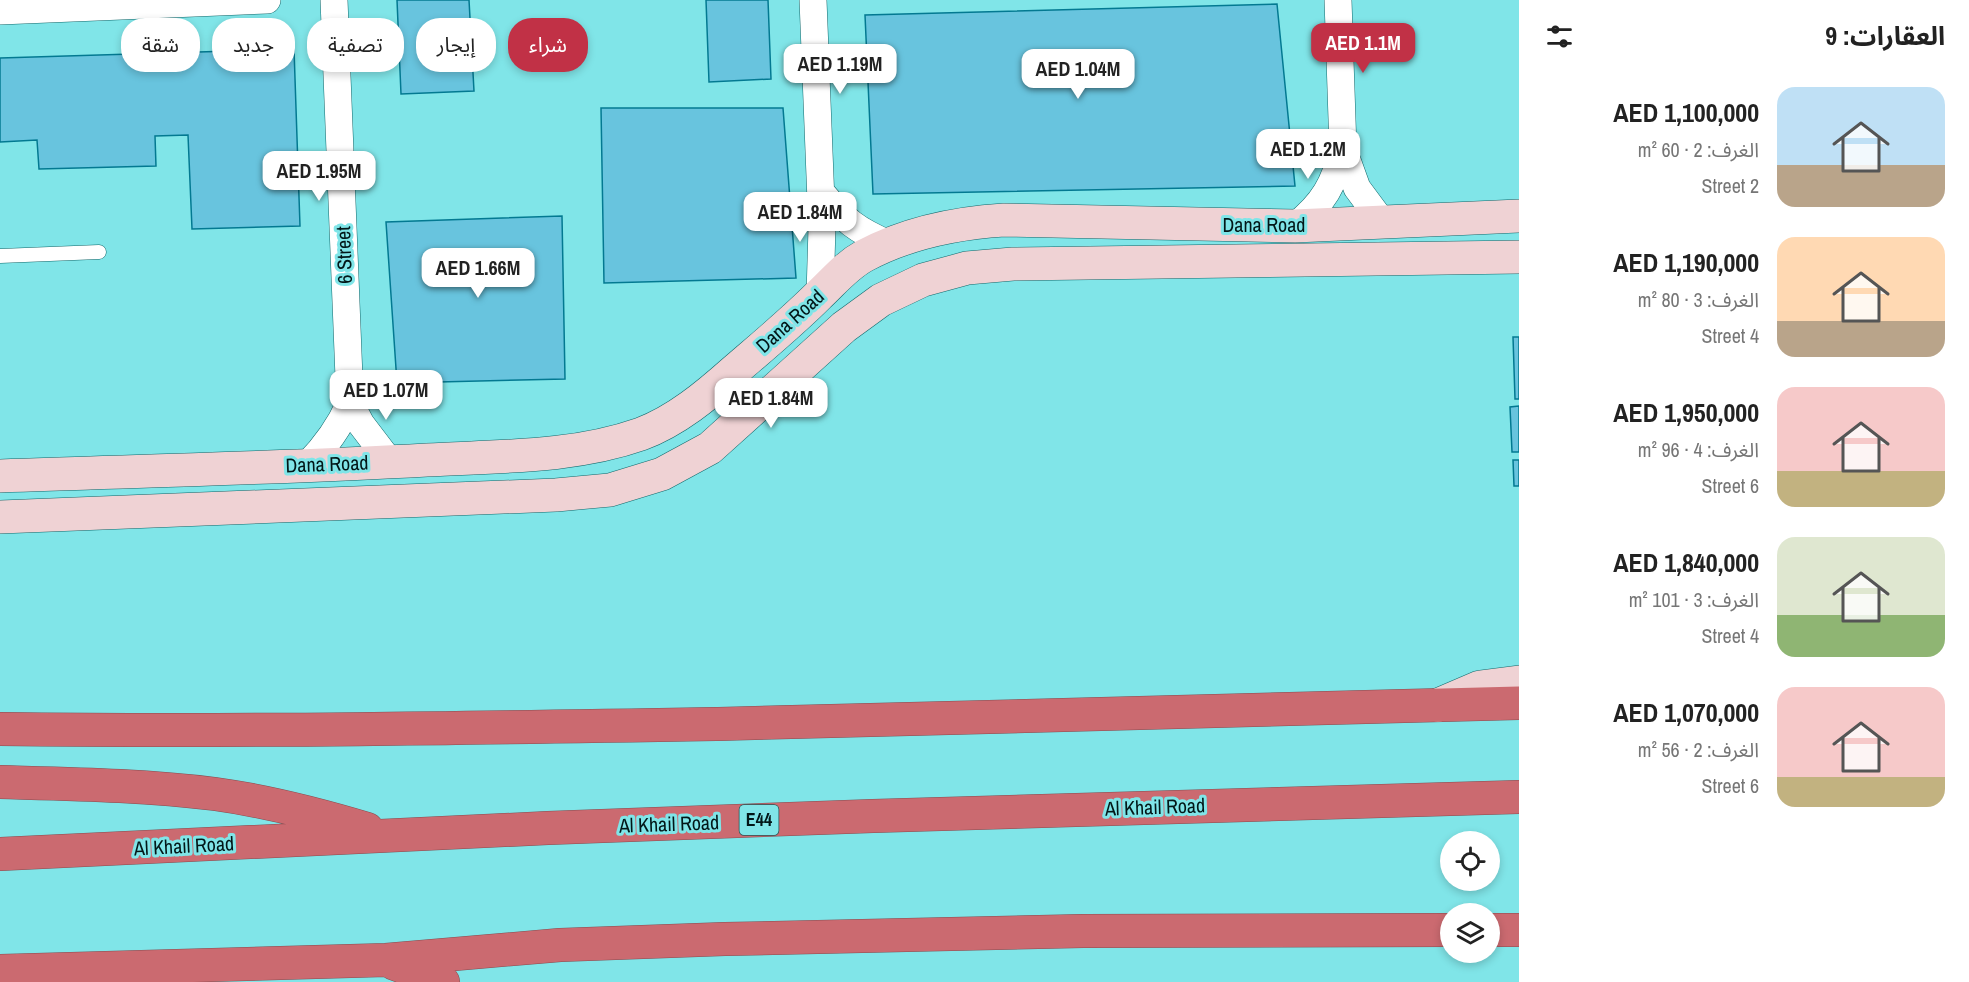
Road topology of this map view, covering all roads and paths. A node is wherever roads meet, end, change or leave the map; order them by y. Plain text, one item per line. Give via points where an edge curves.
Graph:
1 (267, 0) edge
2 (334, 0) edge
3 (813, 0) edge
4 (1338, 0) edge
5 (0, 11) edge
6 (1343, 149) junction
7 (821, 192) junction
8 (1519, 216) edge
9 (1383, 223) junction
10 (1295, 226) junction
11 (891, 245) junction
12 (99, 252) dead end
13 (0, 256) edge
14 (1519, 257) edge
15 (820, 295) junction
16 (350, 403) junction
17 (390, 462) junction
18 (307, 465) junction
19 (0, 476) edge
20 (0, 517) edge
21 (1519, 682) edge
22 (1519, 703) edge
23 (1436, 706) junction
24 (0, 729) edge
25 (0, 782) edge
26 (1519, 797) edge
27 (392, 836) junction
28 (0, 854) edge
29 (1440, 930) edge
30 (1500, 930) edge
31 (1519, 930) edge
32 (386, 960) junction
33 (0, 971) edge
34 (443, 982) edge

1 - 5 street
2 - 16 street, 6 Street
3 - 7 street
4 - 6 street
6 - 9 street via 1357,189
6 - 10 street via 1327,193
7 - 11 street via 840,215 863,233
7 - 15 street
8 - 9 street, Dana Road
9 - 10 street, Dana Road
10 - 11 street, Dana Road via 1004,220 946,227
11 - 15 street, Dana Road via 840,273
12 - 13 lane
14 - 20 street, Dana Road via 1014,264 968,268 923,280 881,300 844,327 710,448 662,474 610,490
15 - 17 street, Dana Road via 722,382 685,411 644,433 600,447 553,453
16 - 17 street, 6 Street
16 - 18 street, 6 Street via 340,426
17 - 18 street, Dana Road
18 - 19 street, Dana Road
21 - 23 street via 1480,687
22 - 23 highway
23 - 24 highway via 603,726 241,731
25 - 27 highway via 110,785 217,795 322,816
26 - 27 highway, Al Khail Road / E44 via 873,816
27 - 28 highway, Al Khail Road / E44
29 - 32 highway via 714,939 560,945
30 - 31 highway
32 - 33 highway
32 - 34 highway

